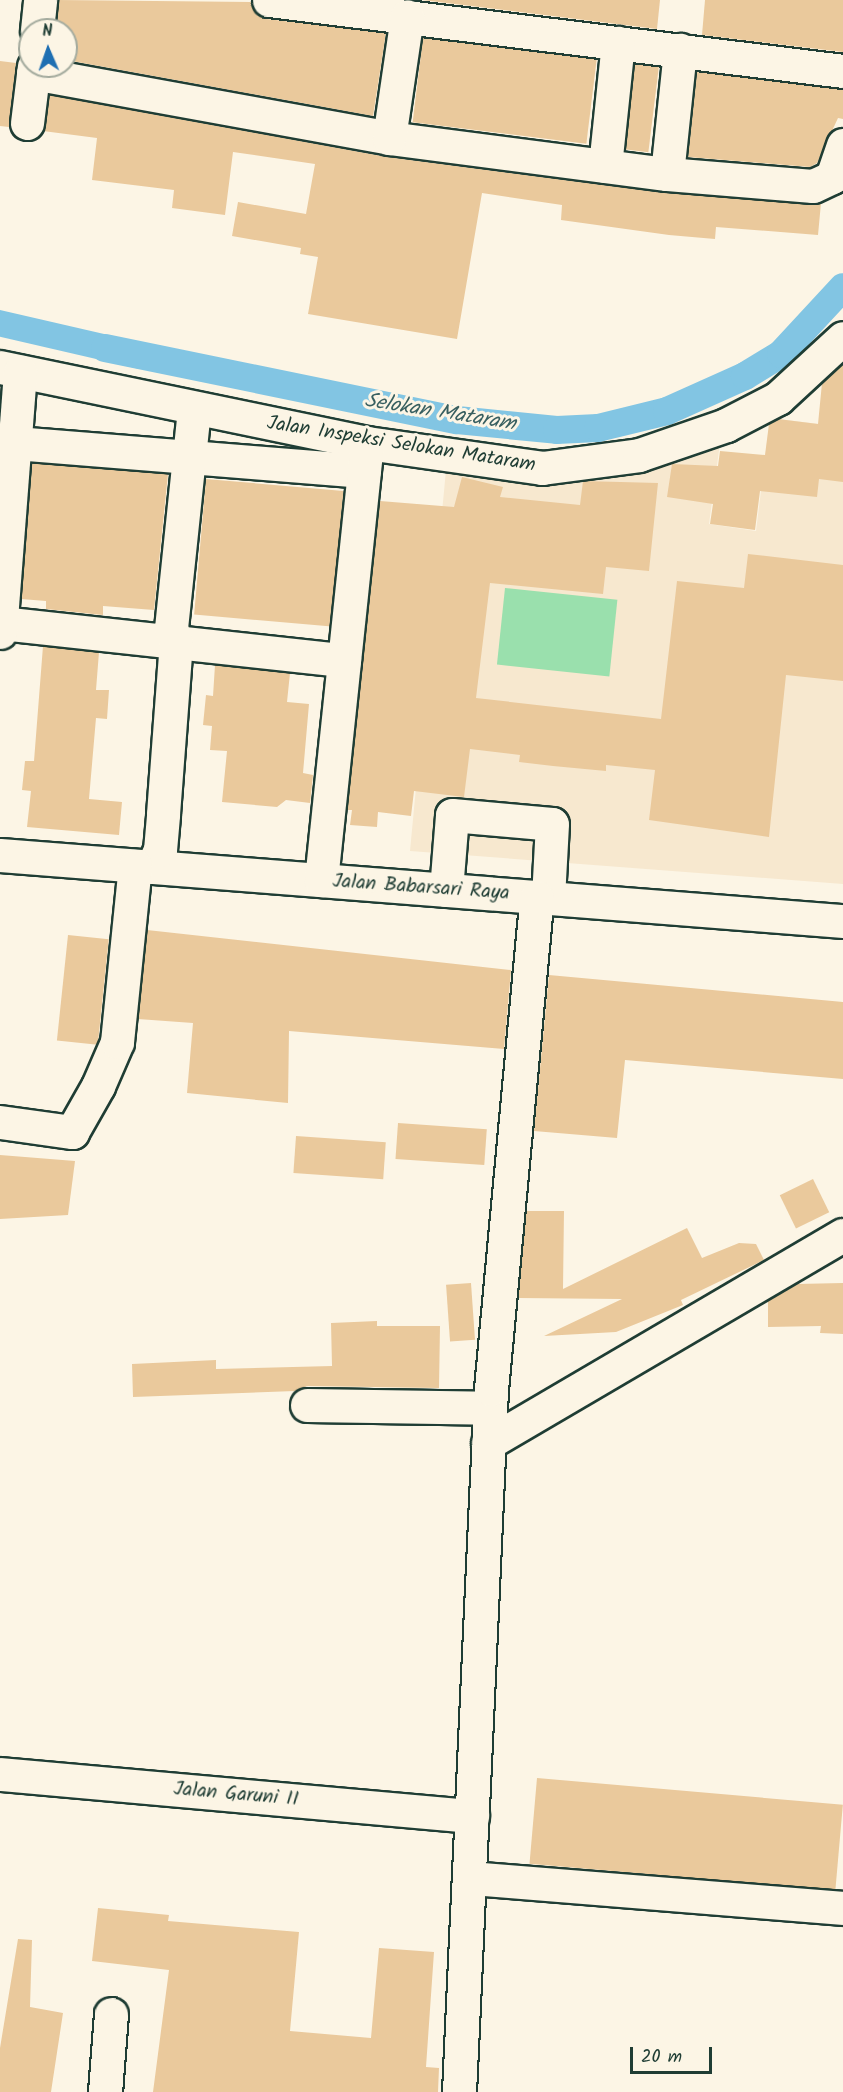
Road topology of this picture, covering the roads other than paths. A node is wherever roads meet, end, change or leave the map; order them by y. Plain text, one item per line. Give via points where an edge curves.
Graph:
1 (40, 0) edge
2 (269, 0) edge
3 (407, 16) junction
4 (38, 18) edge
5 (618, 42) junction
6 (680, 50) junction
7 (843, 71) edge
8 (33, 78) edge
9 (76, 78) edge
10 (27, 123) dead end
11 (390, 138) junction
12 (843, 145) edge
13 (604, 166) junction
14 (667, 174) junction
15 (837, 352) edge
16 (10, 370) edge
17 (194, 409) junction
18 (15, 443) junction
19 (188, 457) junction
20 (365, 457) junction
21 (1, 622) edge
22 (0, 632) edge
23 (170, 637) junction
24 (344, 660) junction
25 (0, 855) edge
26 (144, 866) junction
27 (321, 880) junction
28 (446, 890) junction
29 (542, 897) junction
30 (843, 921) edge
31 (0, 1122) edge
32 (843, 1235) edge
33 (307, 1405) dead end
34 (489, 1408) junction
35 (488, 1443) junction
36 (0, 1774) edge
37 (472, 1816) junction
38 (470, 1878) junction
39 (843, 1908) edge
40 (111, 2014) dead end
41 (105, 2092) edge
42 (459, 2092) edge

1 - 4 street
2 - 3 street
3 - 5 street
3 - 11 street
5 - 6 street
5 - 13 street
6 - 7 street
6 - 14 street
8 - 10 street
9 - 11 street
11 - 13 street
12 - 14 street via 832,177 813,186
13 - 14 street
15 - 20 street, Jalan Inspeksi Selokan Mataram via 753,413 670,447 607,462 511,467
16 - 17 street, Jalan Inspeksi Selokan Mataram
16 - 18 street
17 - 19 street
17 - 20 street, Jalan Inspeksi Selokan Mataram
18 - 19 street
18 - 21 street
19 - 20 street
19 - 23 street
20 - 24 street
21 - 22 street
21 - 23 street
23 - 24 street
23 - 26 street
24 - 27 street
25 - 26 street, Jalan Babarsari Raya
26 - 27 street, Jalan Babarsari Raya
26 - 31 street via 117,1042 98,1086 72,1132
27 - 28 street, Jalan Babarsari Raya
28 - 29 street, Jalan Babarsari Raya
28 - 29 street via 452,815 552,824
29 - 30 street, Jalan Babarsari Raya
29 - 34 street
32 - 35 street
33 - 34 street
34 - 35 street
35 - 37 street
36 - 37 street, Jalan Garuni II
37 - 38 street
38 - 39 street
38 - 42 street
40 - 41 street

